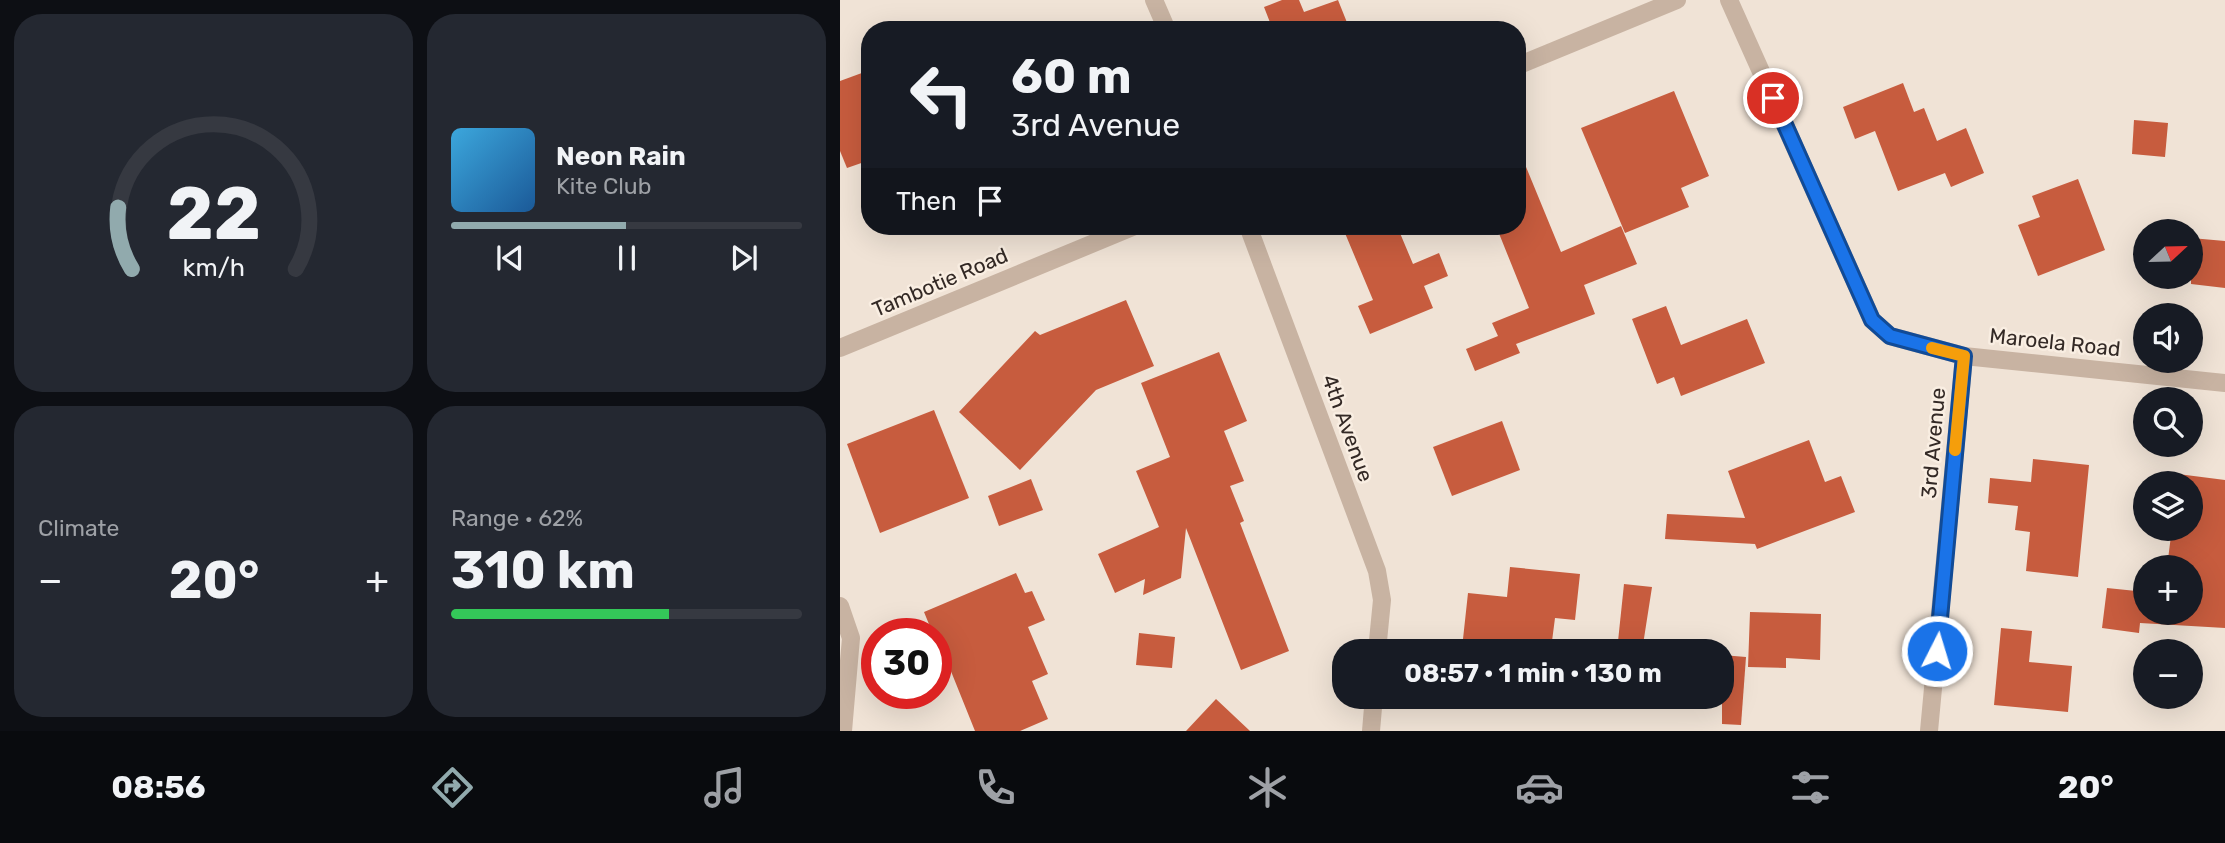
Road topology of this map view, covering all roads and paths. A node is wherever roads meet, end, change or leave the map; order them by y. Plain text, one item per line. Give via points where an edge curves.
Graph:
1 (1154, 0) edge
2 (1677, 0) edge
3 (1729, 0) edge
4 (1163, 21) edge
5 (1526, 62) edge
6 (1113, 235) edge
7 (1251, 235) edge
8 (840, 348) edge
9 (1964, 356) junction
10 (2225, 383) edge
11 (840, 606) edge
12 (1378, 639) edge
13 (1373, 709) edge
14 (843, 731) edge
15 (1371, 731) edge
16 (1929, 731) edge

1 - 4 street
2 - 5 street
3 - 9 street via 1872,320 1890,336
6 - 8 street, Tambotie Road
7 - 12 street, 4th Avenue via 1377,571 1382,600
9 - 10 street, Maroela Road
9 - 16 street, 3rd Avenue
11 - 14 street via 852,638
13 - 15 street

